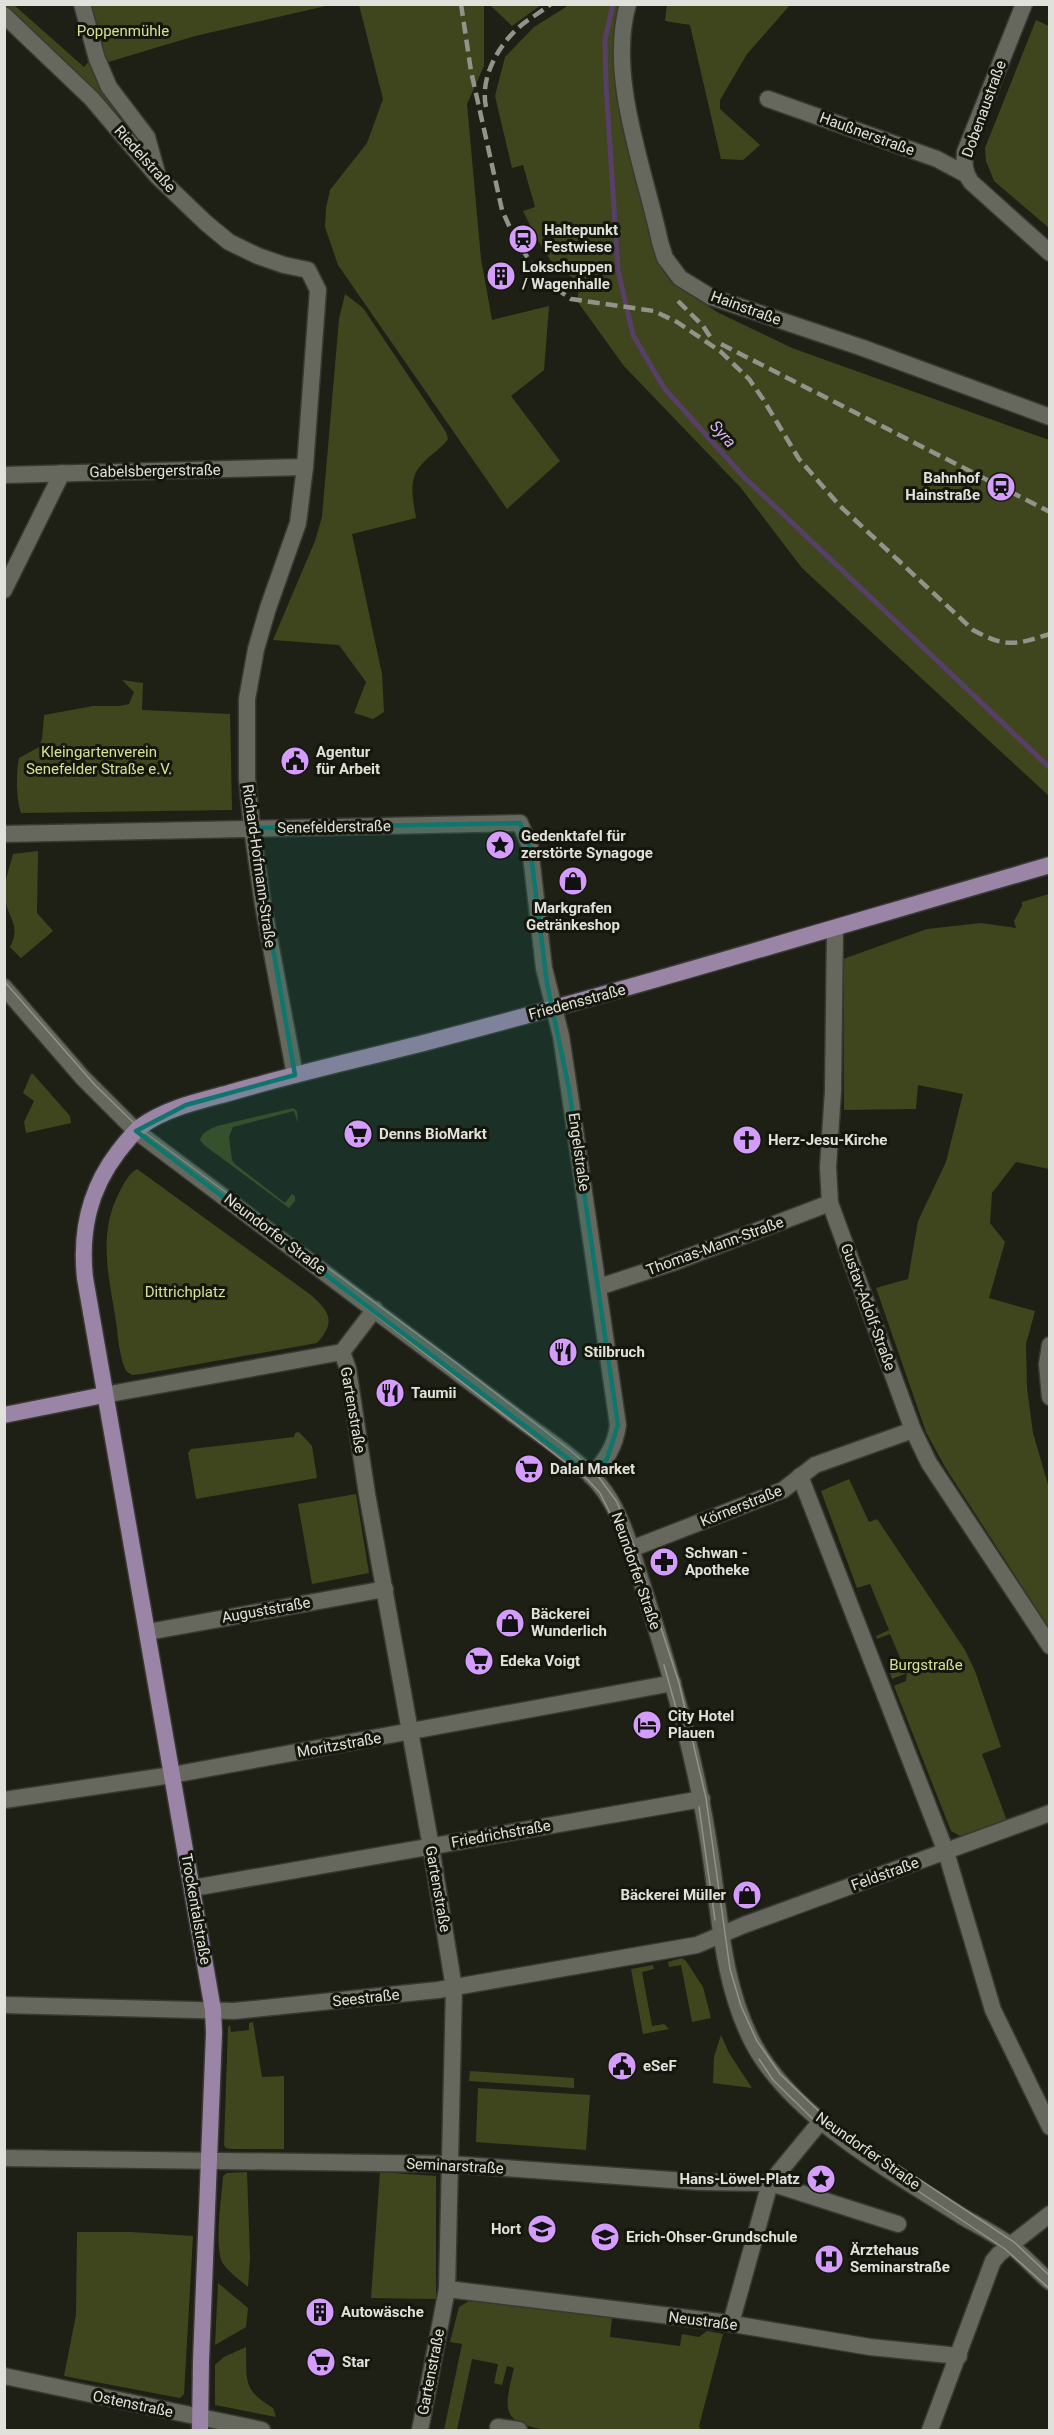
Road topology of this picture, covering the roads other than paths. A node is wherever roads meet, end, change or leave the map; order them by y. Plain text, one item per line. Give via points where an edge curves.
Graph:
1 (82, 4) edge
2 (628, 4) edge
3 (1024, 4) edge
4 (4, 15) edge
5 (768, 99) dead end
6 (965, 174) junction
7 (158, 177) junction
8 (1050, 253) edge
9 (308, 270) joint
10 (1050, 417) edge
11 (305, 467) junction
12 (62, 473) junction
13 (4, 475) edge
14 (4, 590) edge
15 (520, 823) joint
16 (252, 828) junction
17 (4, 834) edge
18 (1050, 865) edge
19 (835, 928) junction
20 (4, 987) edge
21 (553, 1009) junction
22 (295, 1075) junction
23 (136, 1131) junction
24 (830, 1203) junction
25 (599, 1287) junction
26 (375, 1309) junction
27 (1050, 1345) edge
28 (342, 1352) junction
29 (104, 1395) junction
30 (1050, 1397) edge
31 (4, 1415) edge
32 (913, 1430) junction
33 (591, 1476) junction
34 (800, 1476) junction
35 (631, 1549) junction
36 (385, 1589) junction
37 (148, 1632) junction
38 (1050, 1646) edge
39 (673, 1683) junction
40 (410, 1733) junction
41 (172, 1775) junction
42 (702, 1799) junction
43 (4, 1800) edge
44 (1050, 1813) edge
45 (431, 1847) junction
46 (946, 1852) junction
47 (193, 1888) junction
48 (721, 1935) junction
49 (454, 1988) junction
50 (4, 2006) edge
51 (213, 2010) junction
52 (821, 2121) junction
53 (1050, 2127) edge
54 (4, 2158) edge
55 (209, 2161) junction
56 (449, 2164) junction
57 (770, 2183) junction
58 (1050, 2214) edge
59 (898, 2224) dead end
60 (1010, 2245) junction
61 (1050, 2282) edge
62 (447, 2289) junction
63 (731, 2323) junction
64 (959, 2356) junction
65 (4, 2376) edge
66 (200, 2424) edge
67 (498, 2427) dead end
68 (262, 2430) edge
69 (420, 2430) edge
70 (519, 2430) edge
71 (930, 2430) edge

1 - 7 street via 101,69 109,87 147,137
2 - 10 street, Hainstraße via 620,56 627,103 660,242 665,258 680,278 711,297
3 - 6 street, Dobenaustraße via 965,152
4 - 7 street, Riedelstraße via 92,99
5 - 6 street, Haußnerstraße via 937,159
6 - 8 street, Dobenaustraße
7 - 9 street, Riedelstraße via 229,242 284,265
9 - 11 street, Richard-Hofmann-Straße via 318,290 318,309
11 - 12 street, Gabelsbergerstraße
11 - 16 street, Richard-Hofmann-Straße via 298,524 267,608 247,699 247,779
12 - 13 street, Gabelsbergerstraße
12 - 14 street
15 - 16 street, Senefelderstraße
15 - 21 street, Engelstraße via 530,847 544,968
16 - 17 street, Senefelderstraße
16 - 22 street, Richard-Hofmann-Straße
18 - 19 main road, Friedensstraße
19 - 21 main road, Friedensstraße
19 - 24 street, Gustav-Adolf-Straße
20 - 23 street, Neundorfer Straße via 102,1099
21 - 22 main road, Friedensstraße
21 - 25 street, Engelstraße
22 - 23 main road, Friedensstraße via 186,1105
23 - 26 street, Neundorfer Straße
23 - 29 main road via 102,1176 85,1220 83,1260
24 - 25 street, Thomas-Mann-Straße
24 - 32 street, Gustav-Adolf-Straße
25 - 33 street, Engelstraße via 618,1425 607,1459
26 - 28 street
26 - 33 street, Neundorfer Straße
27 - 30 street
28 - 29 street
28 - 36 street, Gartenstraße
29 - 31 main road
29 - 37 main road, Trockentalstraße
32 - 34 street, Körnerstraße via 815,1465
32 - 38 street, Gustav-Adolf-Straße via 929,1463
33 - 35 street, Neundorfer Straße via 612,1504
34 - 35 street, Körnerstraße via 783,1490
34 - 46 street
35 - 39 street, Neundorfer Straße
36 - 37 street, Auguststraße
36 - 40 street, Gartenstraße
37 - 41 main road, Trockentalstraße
39 - 40 street, Moritzstraße
39 - 42 street, Neundorfer Straße
40 - 41 street, Moritzstraße
40 - 45 street, Gartenstraße
41 - 43 street, Moritzstraße
41 - 47 main road, Trockentalstraße
42 - 45 street, Friedrichstraße
42 - 48 street, Neundorfer Straße
44 - 46 street, Feldstraße
45 - 47 street, Friedrichstraße
45 - 49 street, Gartenstraße
46 - 48 street, Feldstraße
46 - 53 street via 993,2010
47 - 51 main road, Trockentalstraße
48 - 49 street, Seestraße via 697,1945
48 - 52 street, Neundorfer Straße via 738,2011 753,2044 777,2078
49 - 51 street, Seestraße
49 - 56 street, Gartenstraße
50 - 51 street, Seestraße
51 - 55 main road, Trockentalstraße
52 - 57 street
52 - 60 street, Neundorfer Straße
54 - 55 street, Seminarstraße
55 - 56 street, Seminarstraße
55 - 66 main road, Trockentalstraße
56 - 57 street, Seminarstraße via 700,2182
56 - 62 street, Gartenstraße
57 - 59 street, Seminarstraße
57 - 63 street
58 - 60 street
60 - 61 street, Neundorfer Straße
60 - 64 street via 991,2267
62 - 63 street, Neustraße
62 - 69 street, Gartenstraße
63 - 64 street, Neustraße via 870,2347
64 - 71 street
65 - 66 street, Ostenstraße
66 - 68 street, Ostenstraße
67 - 70 street

